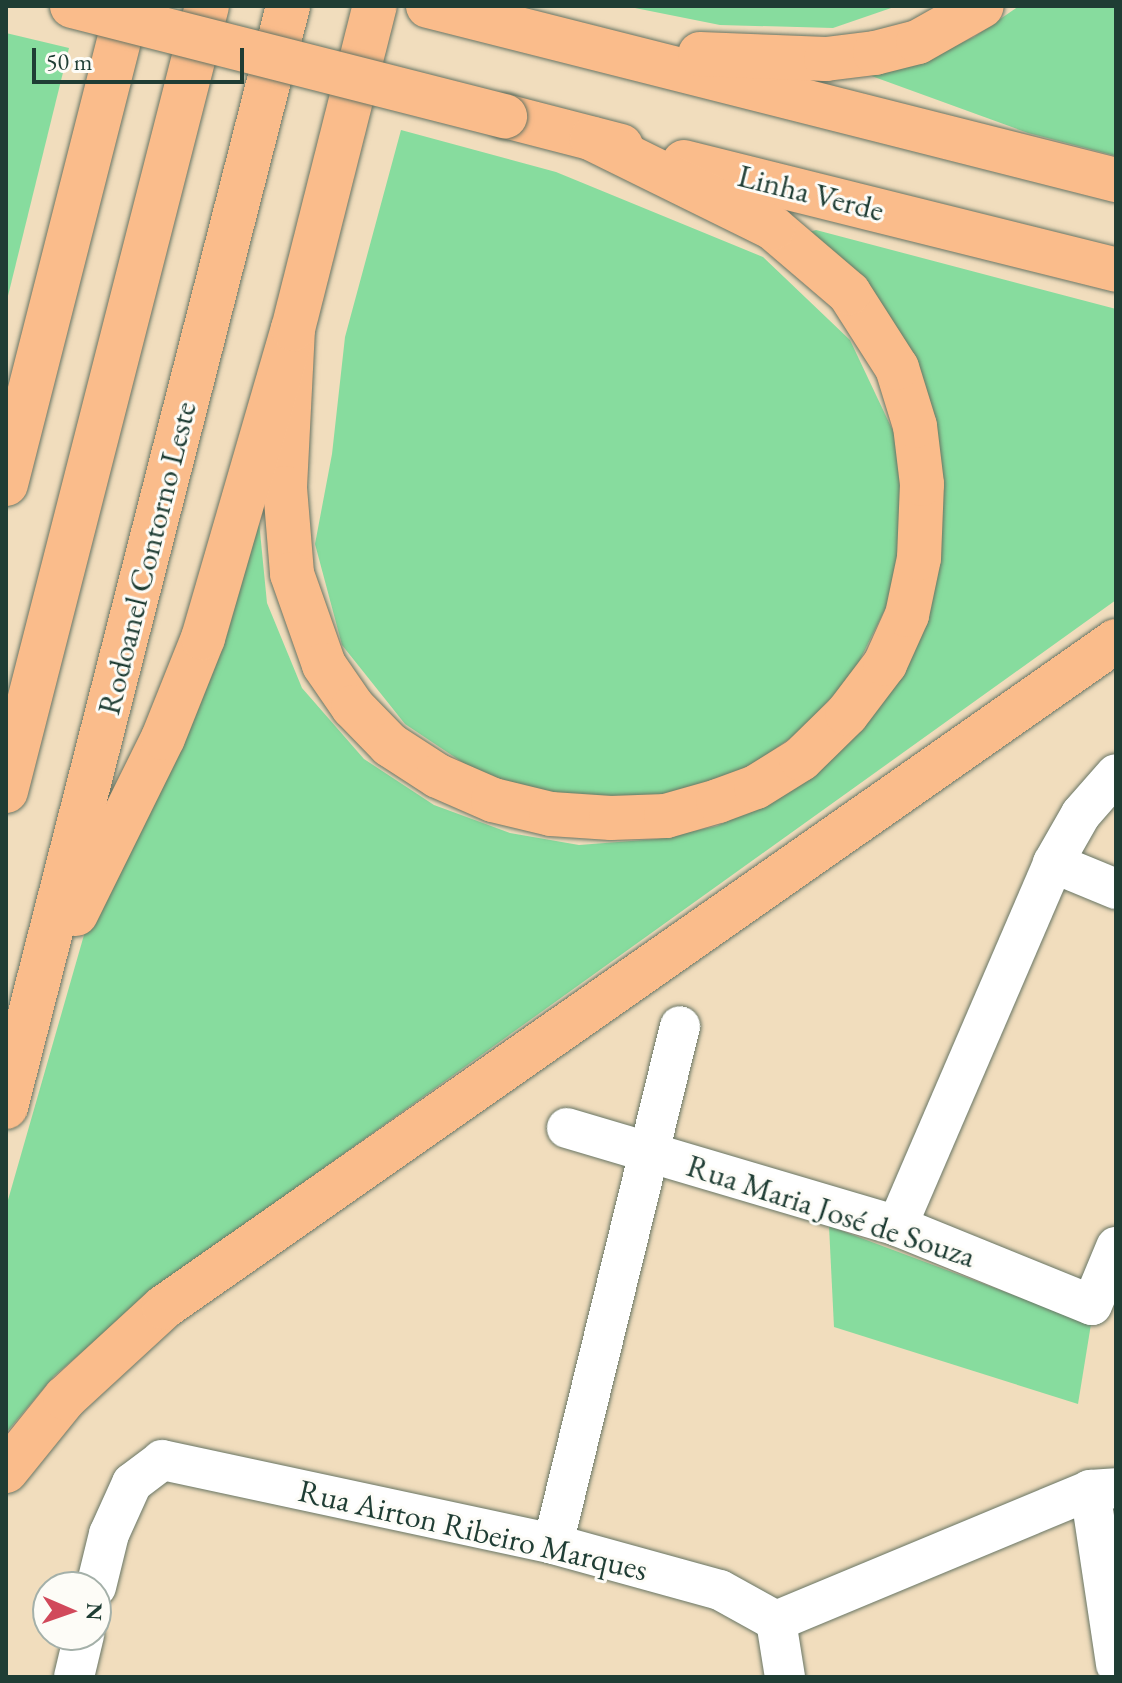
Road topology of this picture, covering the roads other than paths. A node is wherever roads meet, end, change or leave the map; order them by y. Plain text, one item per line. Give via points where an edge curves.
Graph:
1 (72, 6) edge
2 (128, 6) edge
3 (207, 6) edge
4 (375, 6) edge
5 (428, 6) edge
6 (982, 6) edge
7 (288, 8) edge
8 (603, 50) junction
9 (592, 139) junction
10 (1116, 180) edge
11 (1116, 270) edge
12 (55, 296) junction
13 (293, 329) junction
14 (6, 393) edge
15 (6, 484) edge
16 (1116, 641) edge
17 (1116, 774) edge
18 (6, 791) edge
19 (1053, 863) junction
20 (1116, 889) edge
21 (29, 1018) junction
22 (680, 1026) dead end
23 (6, 1107) edge
24 (567, 1128) dead end
25 (650, 1153) junction
26 (897, 1226) junction
27 (1116, 1247) edge
28 (6, 1471) edge
29 (1103, 1489) edge
30 (553, 1544) junction
31 (100, 1571) edge
32 (776, 1621) junction
33 (80, 1651) edge
34 (1116, 1664) edge
35 (74, 1677) edge
36 (785, 1677) edge

1 - 9 highway, Linha Verde, bridge
2 - 12 highway
3 - 18 highway
4 - 13 highway
5 - 8 highway
6 - 8 highway via 918,42 826,59
7 - 21 highway, Rodoanel Contorno Leste
8 - 10 highway
9 - 11 highway, Linha Verde
9 - 13 highway via 773,228 849,293 897,368 915,426 922,484 919,558 907,615 876,677 801,759 756,787 718,801 666,816 611,818 551,814 493,800 438,776 390,745 353,707 324,665 292,574 285,488
12 - 14 highway
12 - 15 highway
13 - 21 highway via 184,690
16 - 28 highway via 164,1307 65,1398
17 - 19 street via 1081,814
19 - 20 street
19 - 26 street
21 - 23 highway, Rodoanel Contorno Leste
22 - 25 street
24 - 25 street, Rua Maria José de Souza
25 - 26 street, Rua Maria José de Souza
25 - 30 street
26 - 27 street, Rua Maria José de Souza via 1092,1305
29 - 32 street
29 - 34 street
30 - 31 street, Rua Airton Ribeiro Marques via 162,1460 132,1483 109,1534
30 - 32 street, Rua Airton Ribeiro Marques via 720,1590
32 - 36 street
33 - 35 street

